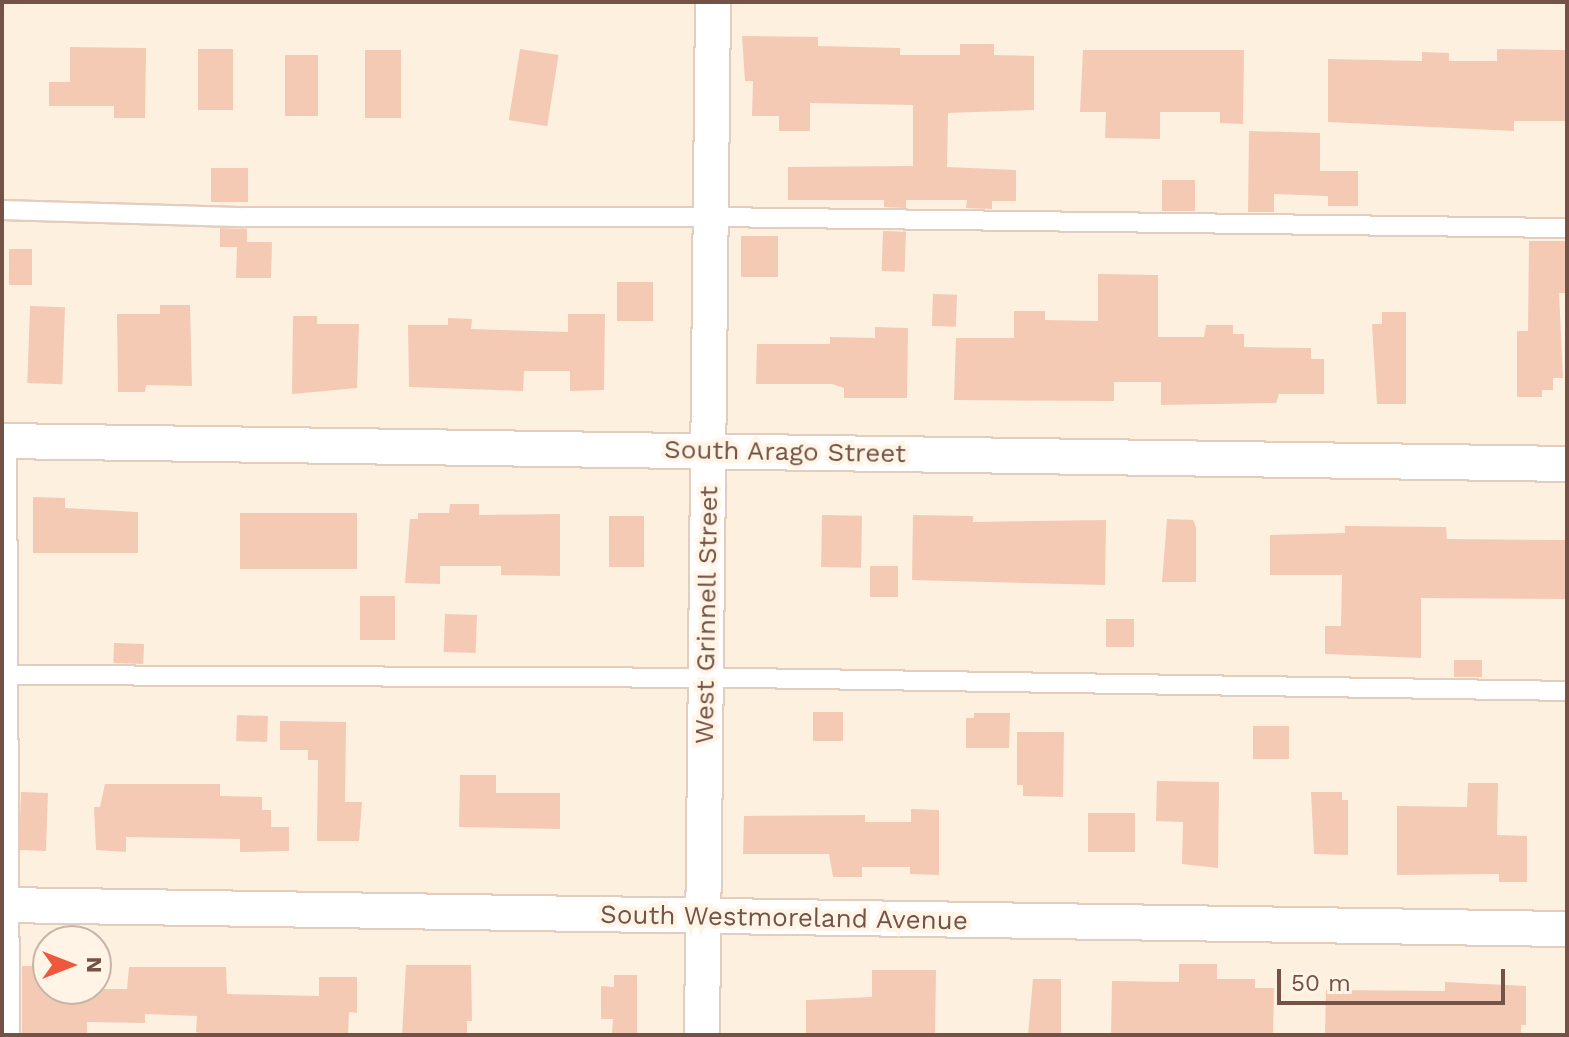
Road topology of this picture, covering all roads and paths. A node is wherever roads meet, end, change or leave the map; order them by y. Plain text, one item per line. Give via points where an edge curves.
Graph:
1 (713, 2) edge
2 (2, 210) edge
3 (711, 217) junction
4 (1567, 228) edge
5 (4, 441) edge
6 (709, 450) junction
7 (1567, 464) edge
8 (6, 675) junction
9 (707, 680) junction
10 (1567, 691) edge
11 (6, 905) edge
12 (704, 918) junction
13 (1567, 929) edge
14 (10, 1035) edge
15 (702, 1035) edge

1 - 3 street, West Grinnell Street
2 - 3 lane via 245,217
3 - 4 lane
3 - 6 street, West Grinnell Street
5 - 6 street, South Arago Street
5 - 8 lane
6 - 7 street, South Arago Street
6 - 9 street, West Grinnell Street
8 - 9 lane
8 - 11 lane
9 - 10 lane
9 - 12 street, West Grinnell Street
11 - 12 street, South Westmoreland Avenue
11 - 14 lane
12 - 13 street, South Westmoreland Avenue
12 - 15 street, West Grinnell Street

